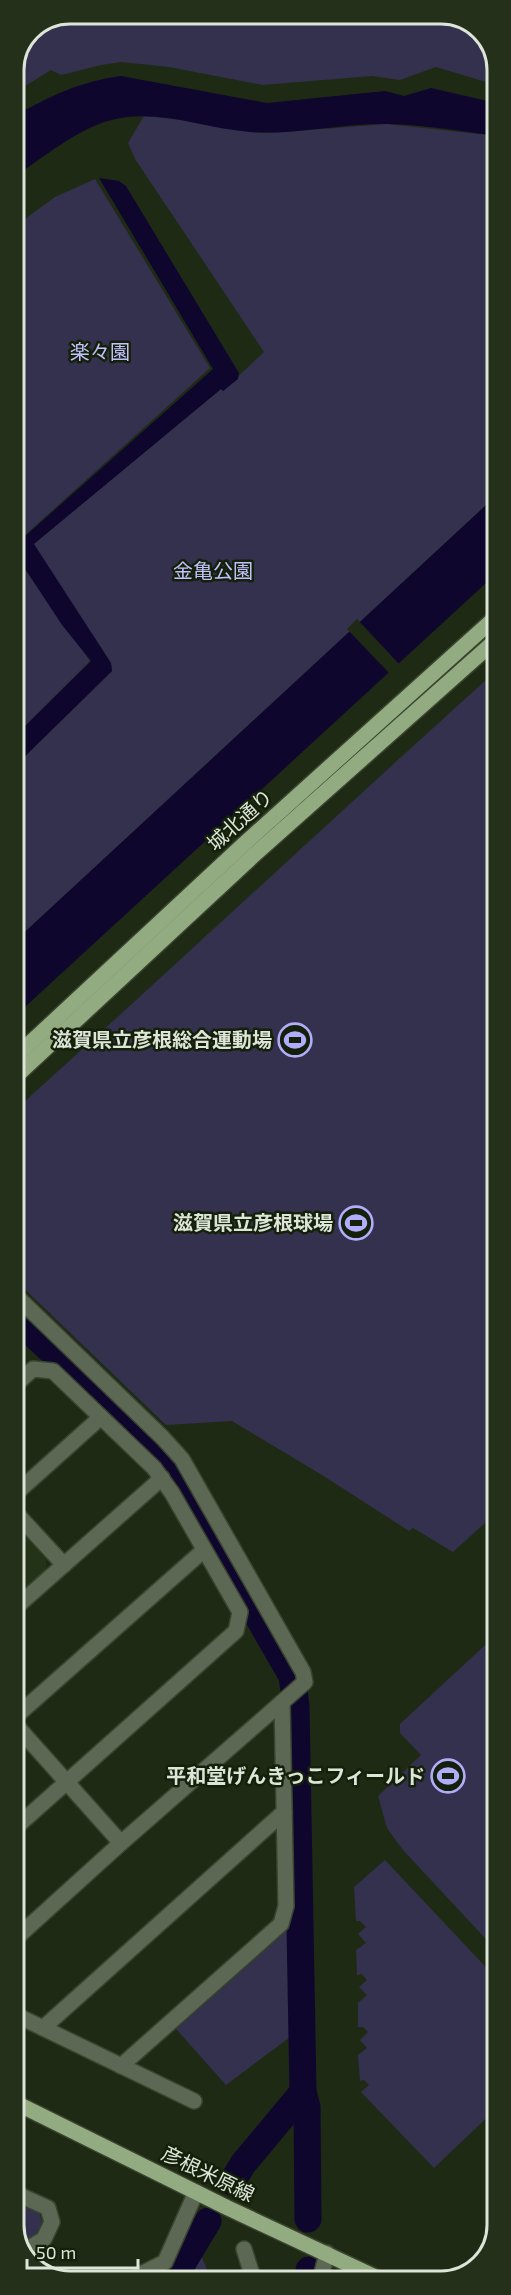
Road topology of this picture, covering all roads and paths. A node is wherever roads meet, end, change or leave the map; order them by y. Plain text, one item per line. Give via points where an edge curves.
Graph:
1 (487, 625) edge
2 (487, 648) edge
3 (24, 1049) edge
4 (24, 1069) edge
5 (24, 1304) edge
6 (24, 1377) edge
7 (101, 1417) junction
8 (162, 1478) junction
9 (24, 1486) edge
10 (24, 1521) edge
11 (204, 1550) junction
12 (64, 1564) junction
13 (24, 1600) edge
14 (285, 1700) junction
15 (24, 1711) edge
16 (24, 1732) edge
17 (67, 1782) junction
18 (284, 1812) junction
19 (24, 1820) edge
20 (121, 1844) junction
21 (24, 1931) edge
22 (24, 2019) edge
23 (43, 2028) junction
24 (121, 2066) junction
25 (194, 2101) dead end
26 (24, 2107) edge
27 (196, 2192) junction
28 (24, 2197) edge
29 (30, 2248) edge
30 (244, 2249) dead end
31 (327, 2253) junction
32 (147, 2271) edge
33 (251, 2271) edge
34 (322, 2271) edge
35 (364, 2271) edge

1 - 3 main road, 城北通り
2 - 4 main road, 城北通り via 254,855
5 - 14 street via 182,1459 303,1672 305,1682
6 - 7 street via 33,1369 53,1371
7 - 8 street
7 - 9 street
8 - 11 street
8 - 12 street
10 - 12 street
11 - 15 street
11 - 17 street via 240,1612 236,1631
12 - 13 street
14 - 18 street
14 - 20 street
16 - 17 street
17 - 19 street
17 - 20 street
18 - 23 street
18 - 24 street via 286,1906 281,1924
20 - 21 street
22 - 23 street
23 - 24 street
24 - 25 street
26 - 27 main road, 彦根米原線
27 - 31 main road, 彦根米原線
27 - 32 street via 165,2262
28 - 29 street via 48,2208 52,2222 44,2239
30 - 33 street
31 - 34 street
31 - 35 main road, 彦根米原線

